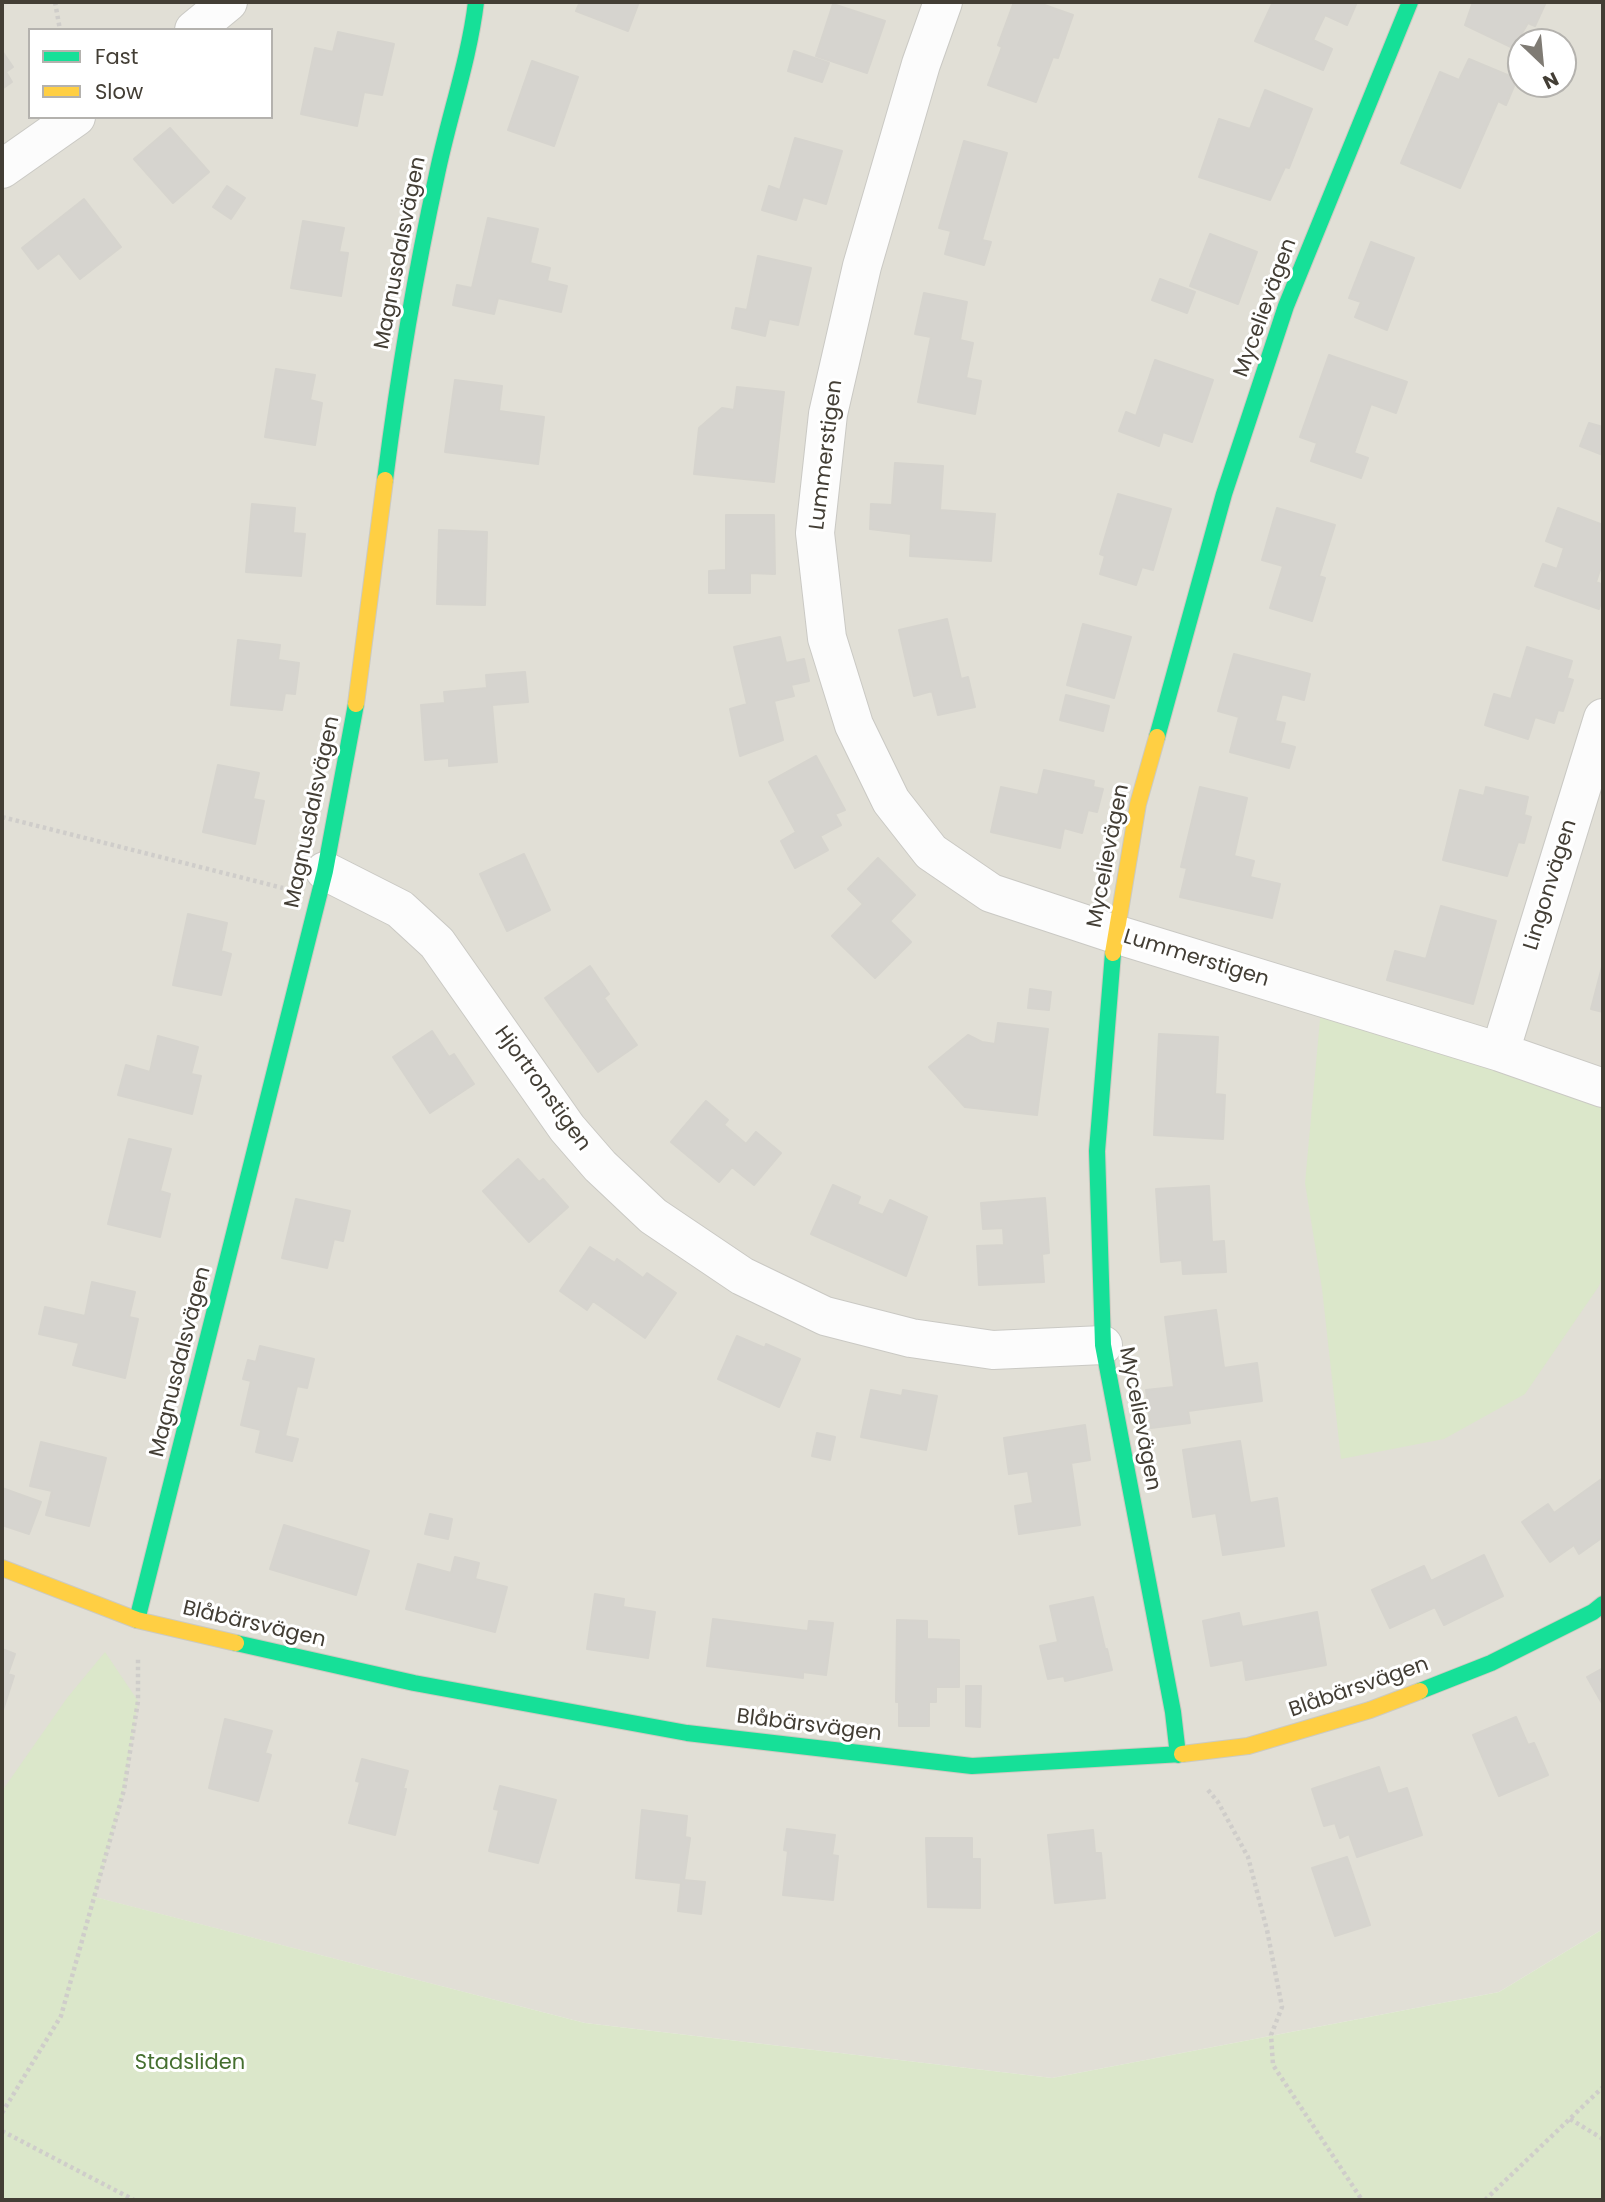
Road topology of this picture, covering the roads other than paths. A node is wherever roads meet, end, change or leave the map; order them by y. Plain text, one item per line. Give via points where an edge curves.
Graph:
1 (228, 2) edge
2 (477, 2) edge
3 (943, 2) edge
4 (1410, 2) edge
5 (196, 28) edge
6 (73, 119) edge
7 (2, 169) edge
8 (1603, 718) edge
9 (321, 884) junction
10 (1115, 934) junction
11 (1500, 1052) junction
12 (1603, 1088) edge
13 (1103, 1345) junction
14 (2, 1568) edge
15 (1603, 1604) edge
16 (137, 1620) junction
17 (1178, 1755) junction

1 - 5 street
2 - 9 street, Magnusdalsvägen via 410,310 351,734
3 - 10 street, Lummerstigen via 862,266 828,414 815,533 827,638 864,747 891,801 931,852 990,893
4 - 10 street, Mycelievägen via 1286,306 1224,495 1138,804
6 - 7 street
8 - 11 street, Lingonvägen
9 - 13 street, Hjortronstigen via 400,909 422,928 567,1128 600,1166 653,1216 742,1276 825,1316 911,1338 993,1350
9 - 16 street, Magnusdalsvägen
10 - 11 street, Lummerstigen
10 - 13 street, Mycelievägen via 1097,1151
11 - 12 street, Lummerstigen
13 - 17 street, Mycelievägen
14 - 16 street, Blåbärsvägen
15 - 17 street, Blåbärsvägen via 1491,1664 1370,1710 1248,1746
16 - 17 street, Blåbärsvägen via 414,1683 687,1733 972,1766

